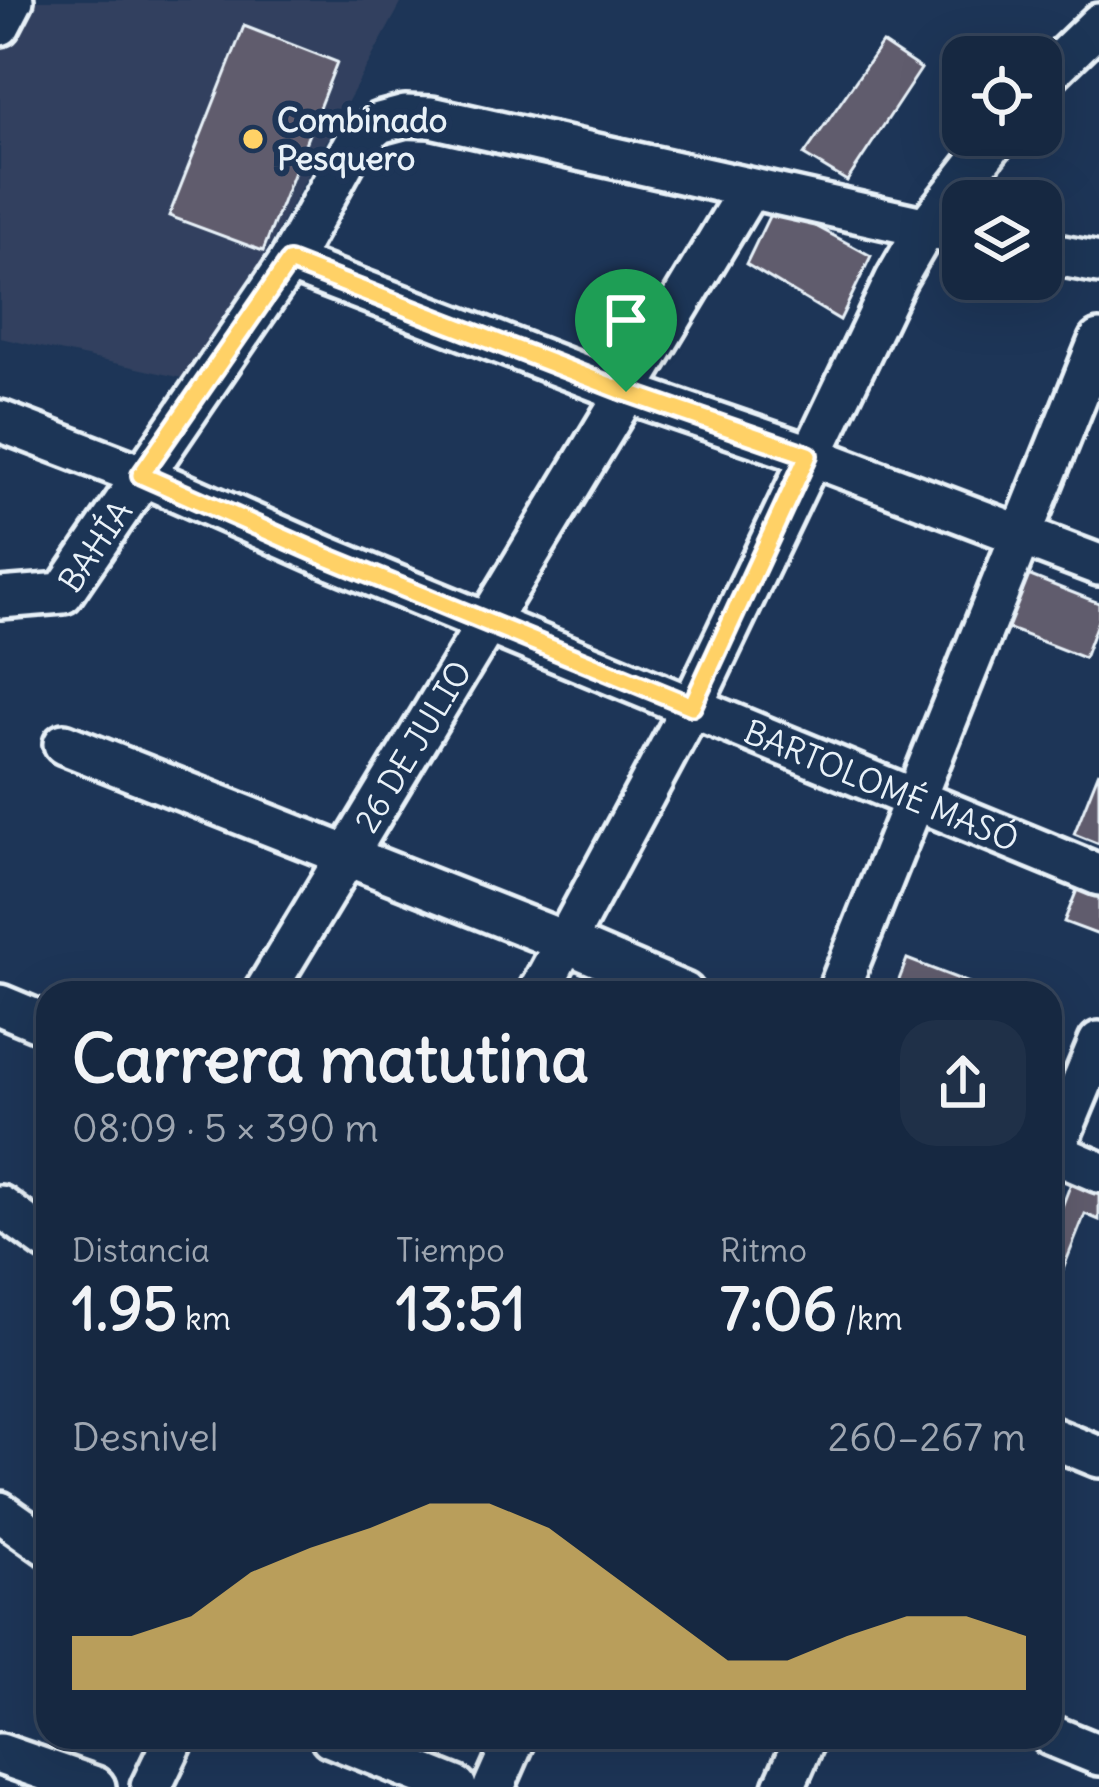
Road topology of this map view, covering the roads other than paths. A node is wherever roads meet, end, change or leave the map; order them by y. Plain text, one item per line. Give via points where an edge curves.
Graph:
1 (13, 0) edge
2 (1099, 24) edge
3 (0, 25) edge
4 (1062, 60) edge
5 (749, 190) junction
6 (942, 232) edge
7 (942, 234) edge
8 (1062, 255) edge
9 (289, 262) junction
10 (1099, 263) edge
11 (1099, 341) edge
12 (626, 392) junction
13 (0, 421) edge
14 (808, 455) junction
15 (141, 475) junction
16 (1020, 535) junction
17 (1099, 565) edge
18 (0, 598) edge
19 (490, 623) junction
20 (692, 706) junction
21 (64, 744) dead end
22 (914, 798) junction
23 (347, 854) junction
24 (1099, 875) edge
25 (563, 941) junction
26 (271, 981) edge
27 (544, 981) edge
28 (656, 981) edge
29 (842, 981) edge
30 (0, 1005) edge
31 (36, 1020) edge
32 (1099, 1042) edge
33 (1062, 1128) edge
34 (1062, 1158) edge
35 (1099, 1172) edge
36 (0, 1206) edge
37 (36, 1232) edge
38 (1062, 1442) edge
39 (1099, 1457) edge
40 (0, 1512) edge
41 (36, 1538) edge
42 (1062, 1740) edge
43 (169, 1749) edge
44 (361, 1749) edge
45 (511, 1749) edge
46 (801, 1749) edge
47 (0, 1754) edge
48 (1099, 1755) edge
49 (95, 1787) edge
50 (151, 1787) edge
51 (456, 1787) edge
52 (494, 1787) edge
53 (784, 1787) edge

1 - 3 street
2 - 4 street
5 - 6 street
5 - 9 street, BAHÍA via 404,116 354,145
5 - 12 street, 26 DE JULIO
7 - 14 street via 896,279
8 - 10 street
9 - 12 street
9 - 15 street, BAHÍA
11 - 16 street
12 - 14 street
12 - 19 street, 26 DE JULIO
13 - 15 street, BARTOLOMÉ MASÓ
14 - 16 street
14 - 20 street
15 - 18 street, BAHÍA via 63,593
15 - 19 street, BARTOLOMÉ MASÓ
16 - 17 street
16 - 22 street
19 - 20 street, BARTOLOMÉ MASÓ
19 - 23 street, 26 DE JULIO
20 - 22 street, BARTOLOMÉ MASÓ
20 - 25 street
21 - 23 street
22 - 24 street, BARTOLOMÉ MASÓ
22 - 29 street
23 - 25 street
23 - 26 street, 26 DE JULIO
25 - 27 street
25 - 28 street
30 - 31 street
32 - 33 street
34 - 35 street
36 - 37 street
38 - 39 street
40 - 41 street
42 - 48 street
43 - 50 street
44 - 51 street
45 - 52 street
46 - 53 street
47 - 49 street

